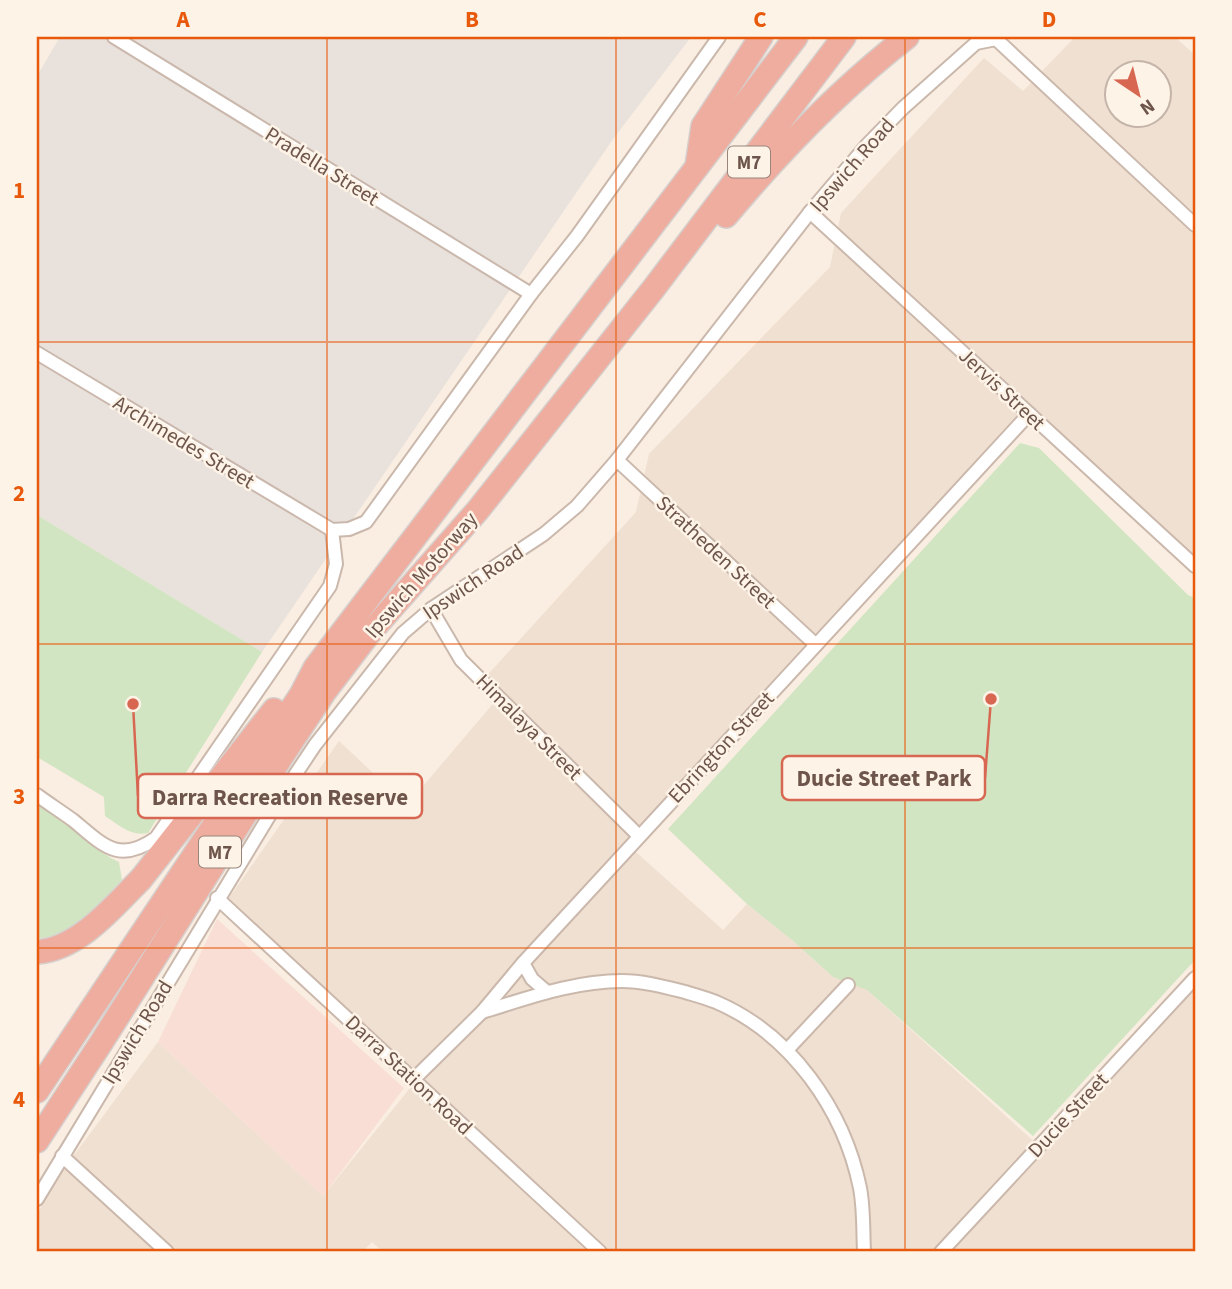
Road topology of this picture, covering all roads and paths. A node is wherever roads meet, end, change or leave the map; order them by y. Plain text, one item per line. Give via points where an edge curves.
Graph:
1 (114, 37) edge
2 (719, 37) edge
3 (761, 37) edge
4 (796, 37) edge
5 (844, 37) edge
6 (907, 37) edge
7 (697, 168) junction
8 (810, 212) junction
9 (1195, 225) edge
10 (654, 288) junction
11 (531, 294) junction
12 (37, 353) edge
13 (1029, 414) junction
14 (617, 460) junction
15 (332, 530) junction
16 (1195, 566) edge
17 (431, 609) junction
18 (816, 645) junction
19 (315, 668) junction
20 (37, 795) edge
21 (639, 835) junction
22 (218, 898) junction
23 (37, 952) edge
24 (523, 963) junction
25 (848, 985) dead end
26 (1193, 987) edge
27 (547, 992) junction
28 (482, 1012) junction
29 (787, 1050) junction
30 (414, 1079) junction
31 (37, 1091) edge
32 (37, 1141) edge
33 (62, 1156) junction
34 (37, 1199) edge
35 (167, 1252) edge
36 (600, 1252) edge
37 (864, 1252) edge
38 (941, 1252) edge

1 - 11 street, Pradella Street
2 - 11 street
3 - 7 highway via 703,126
4 - 7 highway, Ipswich Motorway / M7
5 - 10 highway, Ipswich Motorway / M7
6 - 10 highway via 815,116 675,280
7 - 19 highway, Ipswich Motorway / M7
8 - 9 street, Ipswich Road via 903,107 976,43 996,39
8 - 13 street, Jervis Street
8 - 14 street, Ipswich Road
10 - 32 highway, Ipswich Motorway / M7 via 478,510 367,636 326,691
11 - 15 street via 366,522
12 - 15 street, Archimedes Street
13 - 16 street, Jervis Street
13 - 18 street, Ebrington Street
14 - 17 street, Ipswich Road via 577,506 544,534
14 - 18 street, Stratheden Street
15 - 20 street via 336,564 330,586 156,838 141,849 118,852 99,843
17 - 21 street, Himalaya Street via 461,660
17 - 22 street, Ipswich Road via 391,646 315,746
18 - 21 street, Ebrington Street
19 - 23 highway via 287,693 133,887 70,941
19 - 31 highway, Ipswich Motorway / M7
21 - 24 street, Ebrington Street
22 - 30 street, Darra Station Road
22 - 33 street, Ipswich Road
24 - 27 street
24 - 28 street, Ebrington Street
25 - 29 street
26 - 38 street, Ducie Street
27 - 28 street
27 - 29 street via 623,981 666,987 715,1001 749,1019
28 - 30 street, Ebrington Street
29 - 37 street via 811,1078 847,1143 861,1190
30 - 36 street, Darra Station Road
33 - 34 street, Ipswich Road
33 - 35 street

